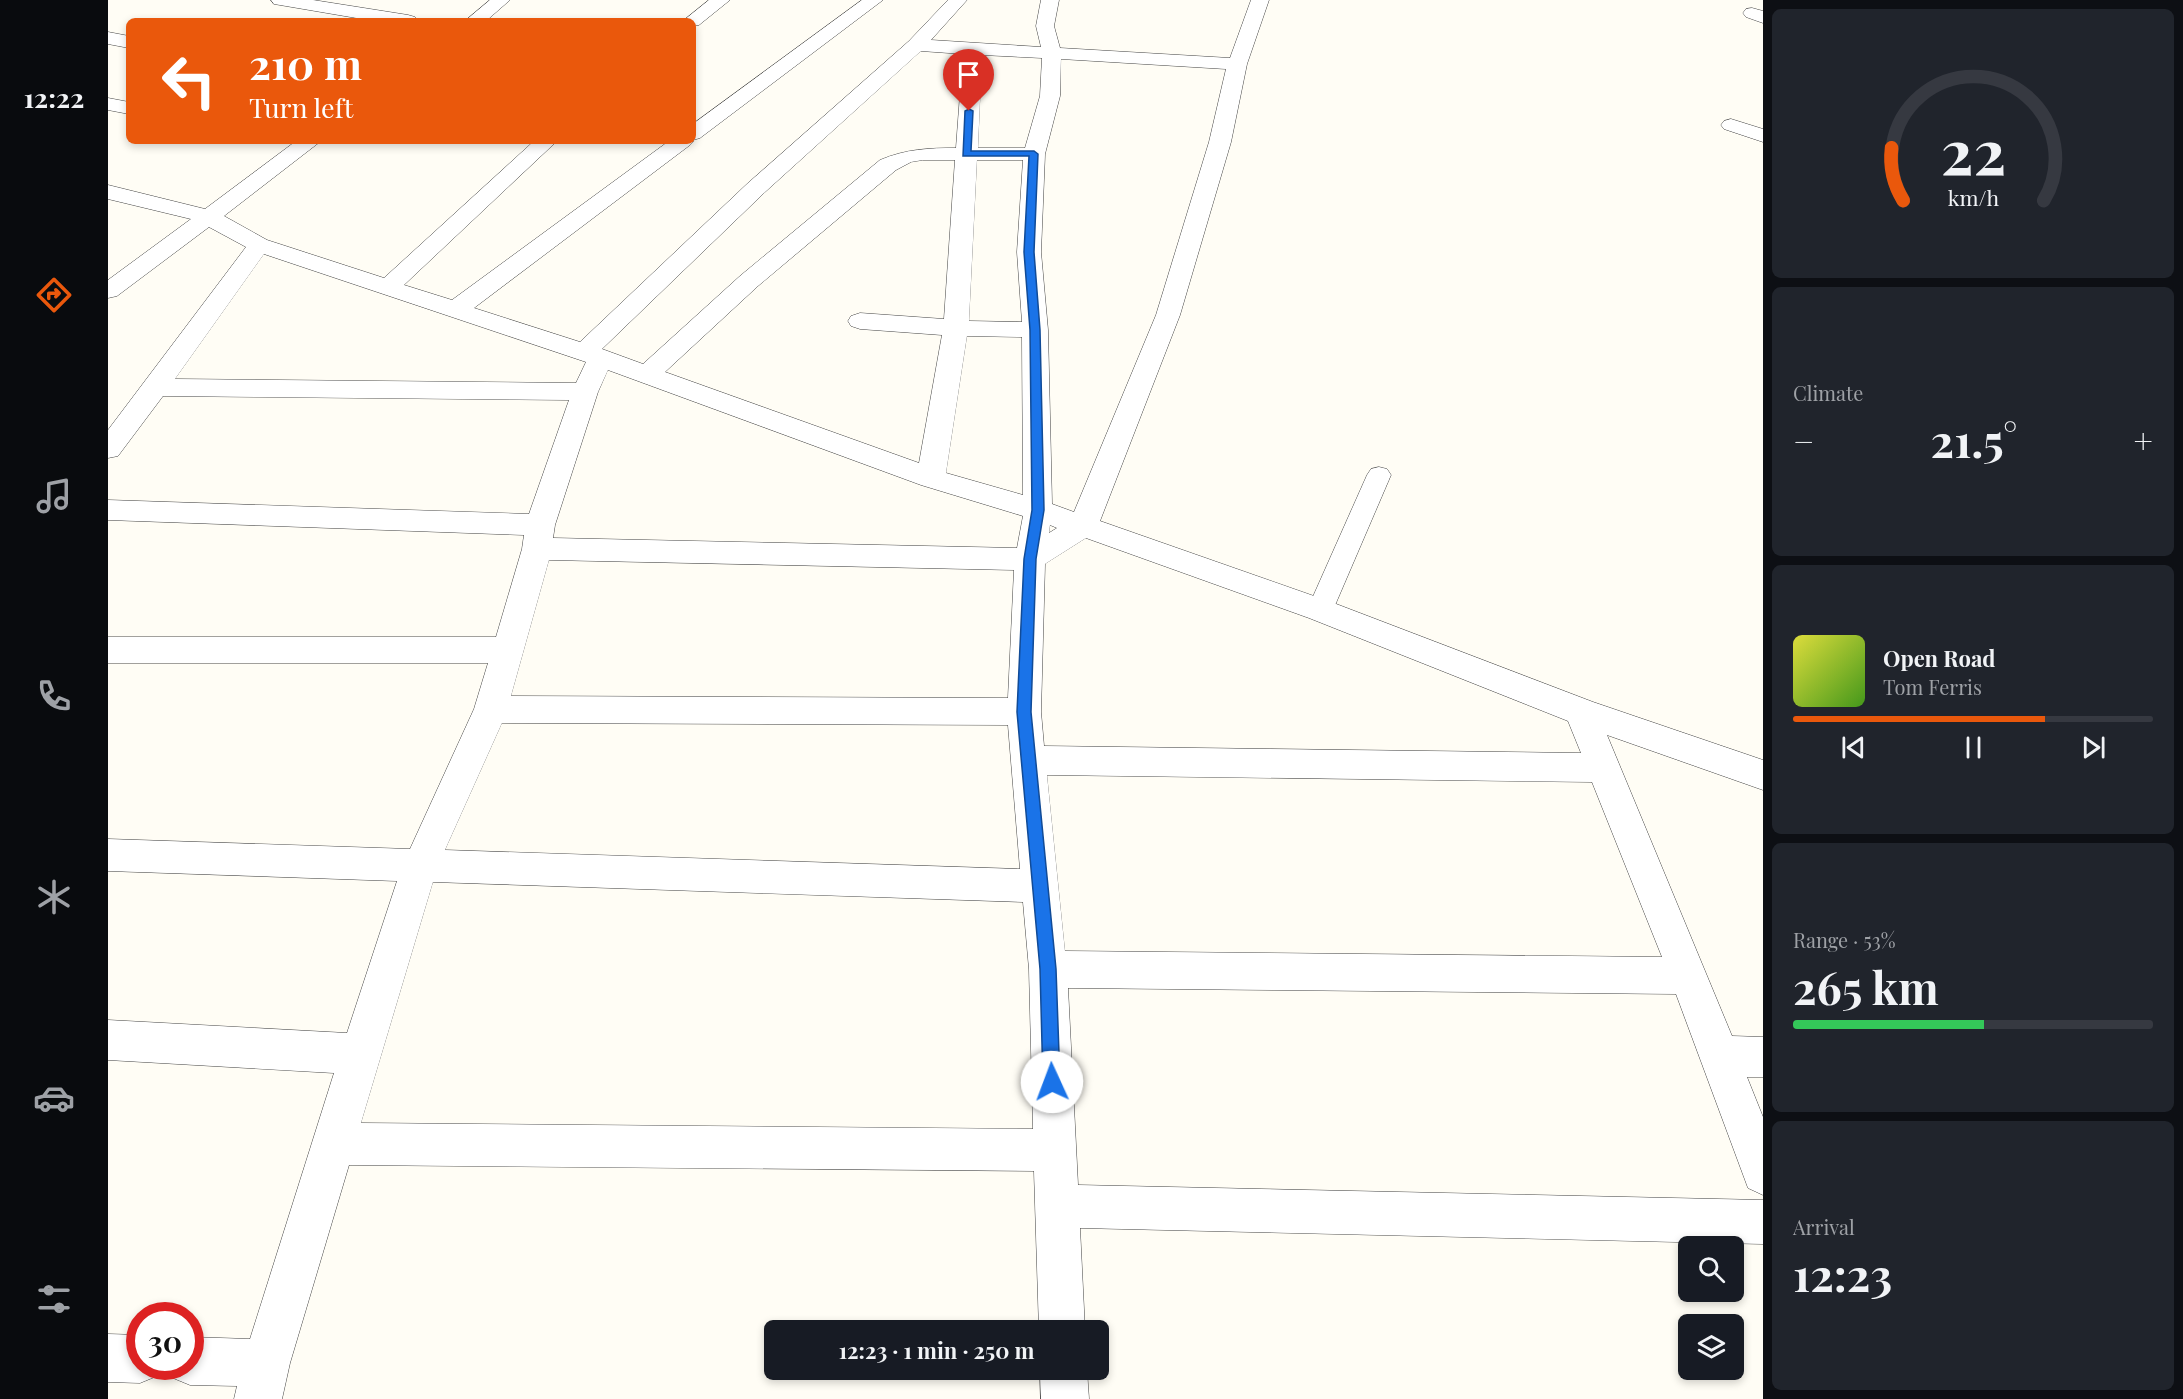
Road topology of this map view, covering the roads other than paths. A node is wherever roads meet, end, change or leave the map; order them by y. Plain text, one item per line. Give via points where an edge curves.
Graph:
1 (280, 0) edge
2 (501, 0) edge
3 (721, 0) edge
4 (874, 0) edge
5 (958, 0) edge
6 (1050, 0) edge
7 (1260, 0) edge
8 (390, 18) edge
9 (478, 18) edge
10 (696, 18) edge
11 (108, 38) edge
12 (126, 41) edge
13 (916, 45) junction
14 (973, 48) junction
15 (1052, 52) junction
16 (1237, 64) junction
17 (108, 104) edge
18 (126, 107) edge
19 (1731, 125) dead end
20 (696, 132) edge
21 (1763, 136) edge
22 (296, 144) edge
23 (543, 144) edge
24 (679, 144) edge
25 (967, 154) junction
26 (1034, 154) junction
27 (108, 192) edge
28 (207, 216) junction
29 (259, 245) junction
30 (388, 287) junction
31 (108, 291) edge
32 (454, 311) junction
33 (860, 321) dead end
34 (956, 328) junction
35 (1035, 330) junction
36 (592, 355) junction
37 (647, 375) junction
38 (156, 387) junction
39 (585, 392) junction
40 (108, 449) edge
41 (1379, 475) dead end
42 (931, 478) junction
43 (108, 510) edge
44 (1038, 510) junction
45 (1083, 526) junction
46 (538, 537) junction
47 (1030, 559) junction
48 (1320, 610) junction
49 (108, 650) edge
50 (509, 650) junction
51 (491, 709) junction
52 (1581, 711) junction
53 (1024, 712) junction
54 (1029, 760) junction
55 (1604, 768) junction
56 (1763, 775) edge
57 (108, 855) edge
58 (420, 866) junction
59 (1041, 886) junction
60 (1048, 969) junction
61 (1689, 976) junction
62 (108, 1040) edge
63 (360, 1054) junction
64 (1719, 1056) junction
65 (1763, 1057) edge
66 (334, 1144) junction
67 (1054, 1150) junction
68 (1763, 1173) edge
69 (1058, 1206) junction
70 (1763, 1222) edge
71 (1062, 1320) edge
72 (108, 1358) edge
73 (126, 1359) edge
74 (204, 1365) edge
75 (1064, 1380) edge
76 (262, 1381) edge
77 (1065, 1399) edge

1 - 8 street
2 - 9 street
3 - 10 street
4 - 20 street
5 - 13 street
6 - 15 street via 1045,26
7 - 16 street
11 - 12 street
13 - 14 street
13 - 36 street via 756,188
14 - 15 street
14 - 25 street
15 - 16 street
15 - 26 street via 1050,96
16 - 45 street via 1220,142 1168,315
17 - 18 street
19 - 21 street
22 - 28 street
23 - 30 street
24 - 32 street
25 - 26 street
25 - 34 street
25 - 37 street via 923,154 888,165 749,282
26 - 35 street via 1029,252
27 - 28 street
28 - 29 street
28 - 31 street
29 - 30 street
29 - 38 street
30 - 32 street
32 - 36 street
33 - 34 street
34 - 35 street
34 - 42 street
35 - 44 street
36 - 37 street
36 - 39 street
37 - 42 street
38 - 39 street
38 - 40 street
39 - 46 street
41 - 48 lane
42 - 44 street
43 - 46 street
44 - 45 street
44 - 47 street
45 - 47 street
45 - 48 street
46 - 47 street
46 - 50 street
47 - 53 street
48 - 52 street
49 - 50 street
50 - 51 street
51 - 53 street
51 - 58 street
52 - 55 street
52 - 56 street
53 - 54 street
54 - 55 street
54 - 59 street
55 - 61 street
57 - 58 street
58 - 59 street
58 - 63 street
59 - 60 street
60 - 61 street
60 - 67 street
61 - 64 street
62 - 63 street
63 - 66 street
64 - 65 street
64 - 68 street
66 - 67 street
66 - 76 street
67 - 69 street
69 - 70 street
69 - 71 street
72 - 73 street
74 - 76 street
75 - 77 street

